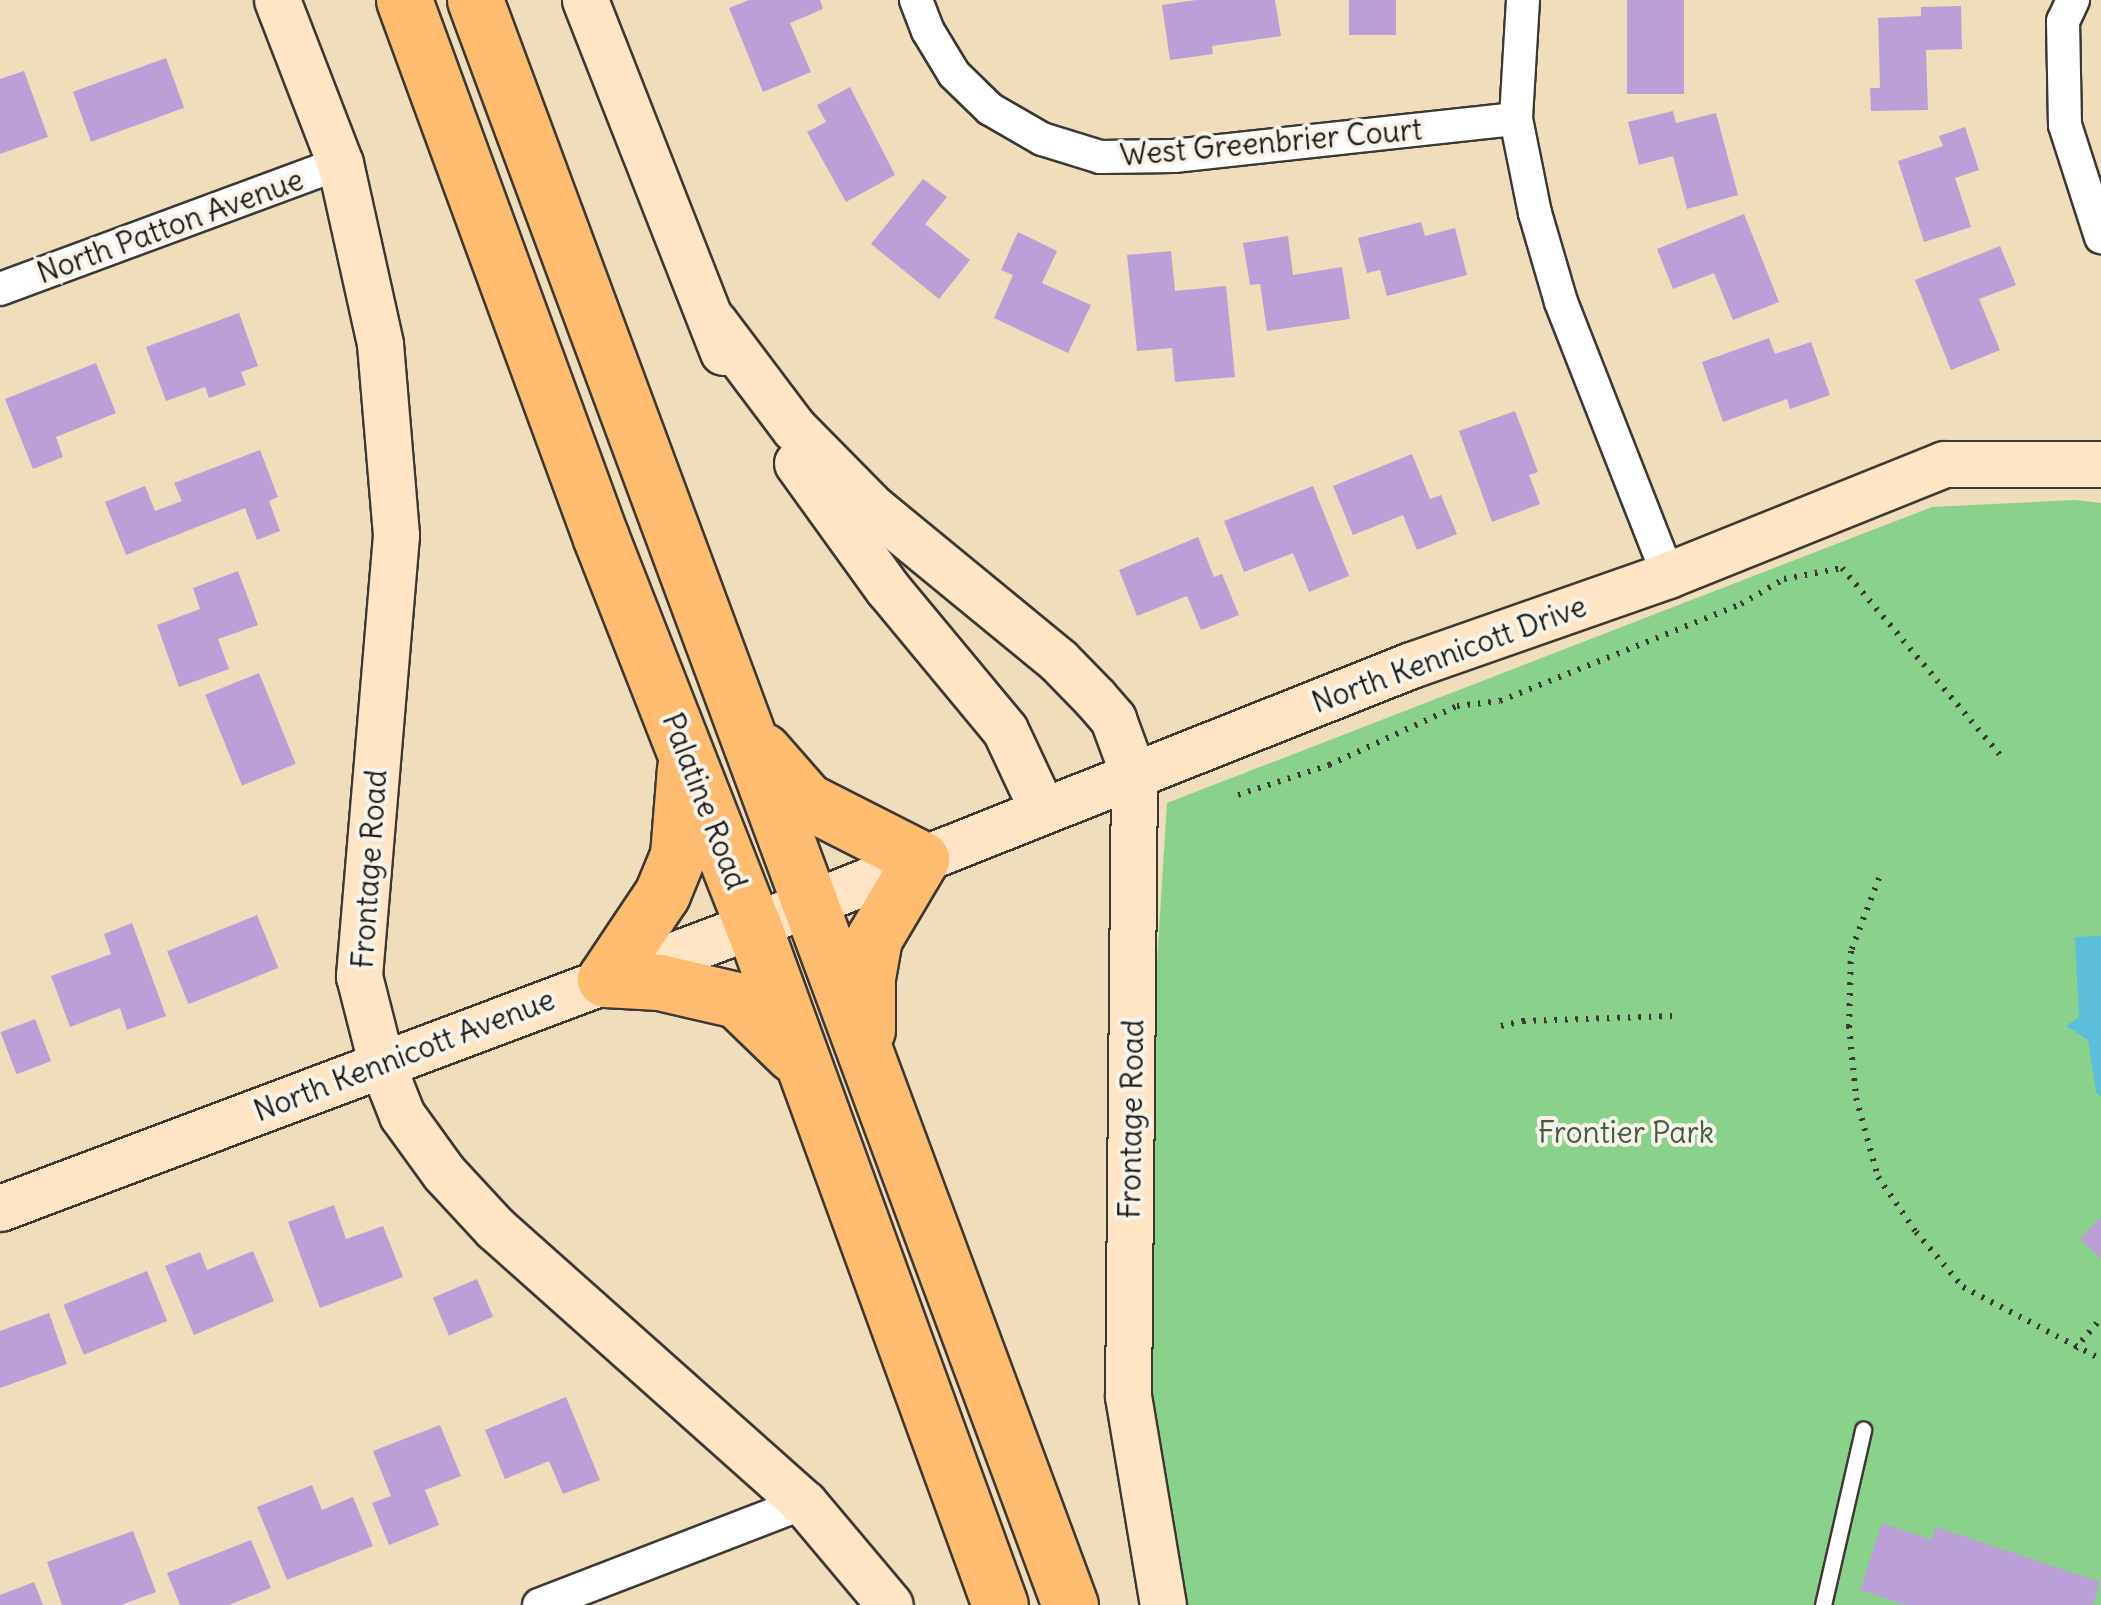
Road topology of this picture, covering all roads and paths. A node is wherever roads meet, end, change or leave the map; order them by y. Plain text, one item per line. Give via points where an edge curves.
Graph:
1 (277, 0) edge
2 (404, 0) edge
3 (475, 0) edge
4 (585, 0) edge
5 (916, 0) edge
6 (1523, 0) edge
7 (2073, 0) edge
8 (1516, 120) junction
9 (340, 163) junction
10 (2101, 237) edge
11 (0, 289) edge
12 (714, 322) junction
13 (2101, 464) edge
14 (1668, 575) junction
15 (741, 722) junction
16 (686, 752) junction
17 (2002, 757) dead end
18 (1134, 776) junction
19 (1238, 795) dead end
20 (1043, 811) junction
21 (922, 860) junction
22 (1878, 878) dead end
23 (809, 904) junction
24 (753, 924) junction
25 (606, 979) junction
26 (1673, 1016) dead end
27 (1501, 1026) dead end
28 (381, 1062) junction
29 (868, 1063) junction
30 (805, 1068) junction
31 (0, 1208) edge
32 (2101, 1318) edge
33 (2075, 1349) junction
34 (2101, 1360) edge
35 (1863, 1430) dead end
36 (804, 1504) junction
37 (539, 1605) edge
38 (890, 1605) edge
39 (1000, 1605) edge
40 (1070, 1605) edge
41 (1163, 1605) edge
42 (1823, 1605) edge

1 - 9 street, Frontage Road
2 - 16 highway, Palatine Road
3 - 15 highway, Palatine Road
4 - 12 street, Frontage Road
5 - 8 street, West Greenbrier Court via 954,74 990,109 1042,140 1100,157 1174,156
6 - 8 street
7 - 10 street via 2063,20 2065,124
8 - 14 street via 1560,302
9 - 11 street, North Patton Avenue
9 - 28 street, Frontage Road via 380,344 396,535 359,976
12 - 18 street, Frontage Road via 794,428 874,510 1095,698 1113,719
12 - 20 street, Frontage Road via 727,367 888,589 1005,730
13 - 14 street, North Kennicott Drive via 1944,464
14 - 18 street, North Kennicott Drive via 1411,665
15 - 21 highway via 807,800
15 - 23 highway, Palatine Road
16 - 24 highway, Palatine Road
16 - 25 highway via 678,855 662,894
17 - 19 path via 1842,568 1784,579 1741,604 1500,701 1457,706 1329,765
18 - 20 street, North Kennicott Drive
18 - 41 street, Frontage Road via 1128,1396
20 - 21 street, North Kennicott Drive
21 - 23 street, North Kennicott Drive
21 - 29 highway via 874,938 867,976
22 - 33 path via 1851,951 1849,1026 1856,1098 1878,1176 1963,1286
23 - 24 street, North Kennicott Avenue
23 - 29 highway, Palatine Road
24 - 25 street, North Kennicott Avenue
24 - 30 highway, Palatine Road
25 - 28 street, North Kennicott Avenue
25 - 30 highway via 660,982 737,1000
26 - 27 path
28 - 31 street, North Kennicott Avenue
28 - 36 street, Frontage Road via 402,1115 495,1228
29 - 40 highway, Palatine Road
30 - 39 highway, Palatine Road
32 - 33 path
33 - 34 path
35 - 42 lane
36 - 37 street
36 - 38 street, Frontage Road

